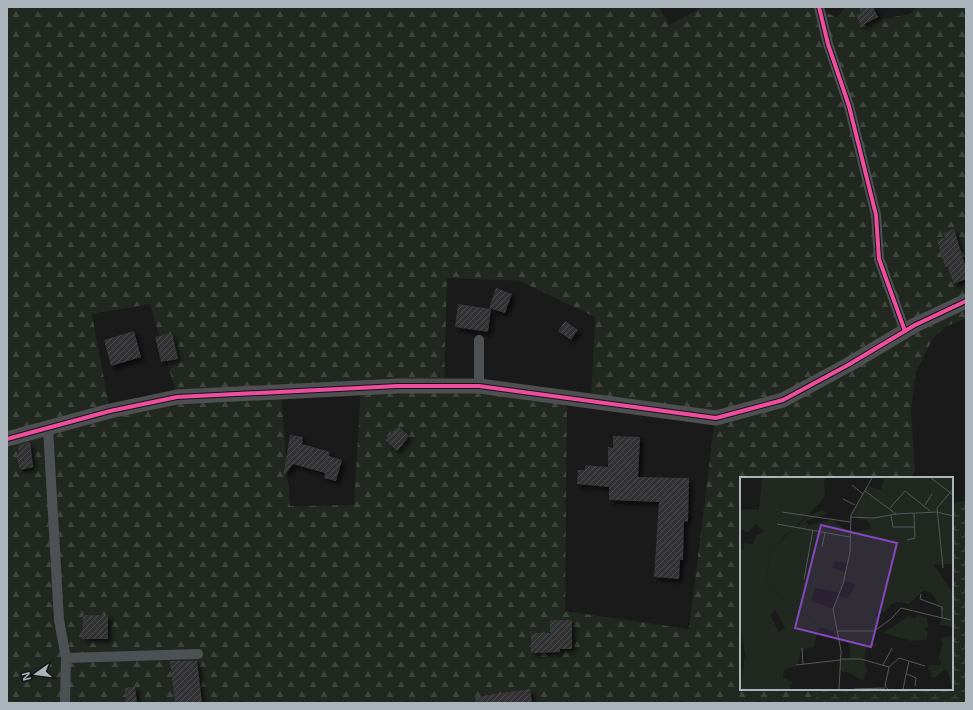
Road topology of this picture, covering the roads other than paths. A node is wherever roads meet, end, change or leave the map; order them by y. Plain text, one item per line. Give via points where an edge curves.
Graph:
1 (819, 7) edge
2 (966, 301) edge
3 (905, 331) junction
4 (479, 340) dead end
5 (479, 386) junction
6 (48, 428) junction
7 (7, 439) edge
8 (198, 654) dead end
9 (66, 658) junction
10 (65, 703) edge

1 - 3 street via 828,44 849,106 876,215 879,259
2 - 3 street
3 - 5 street via 783,400 716,418
4 - 5 street
5 - 6 street via 398,386 177,397 110,411
6 - 7 street
6 - 9 street via 59,620
8 - 9 street
9 - 10 street

